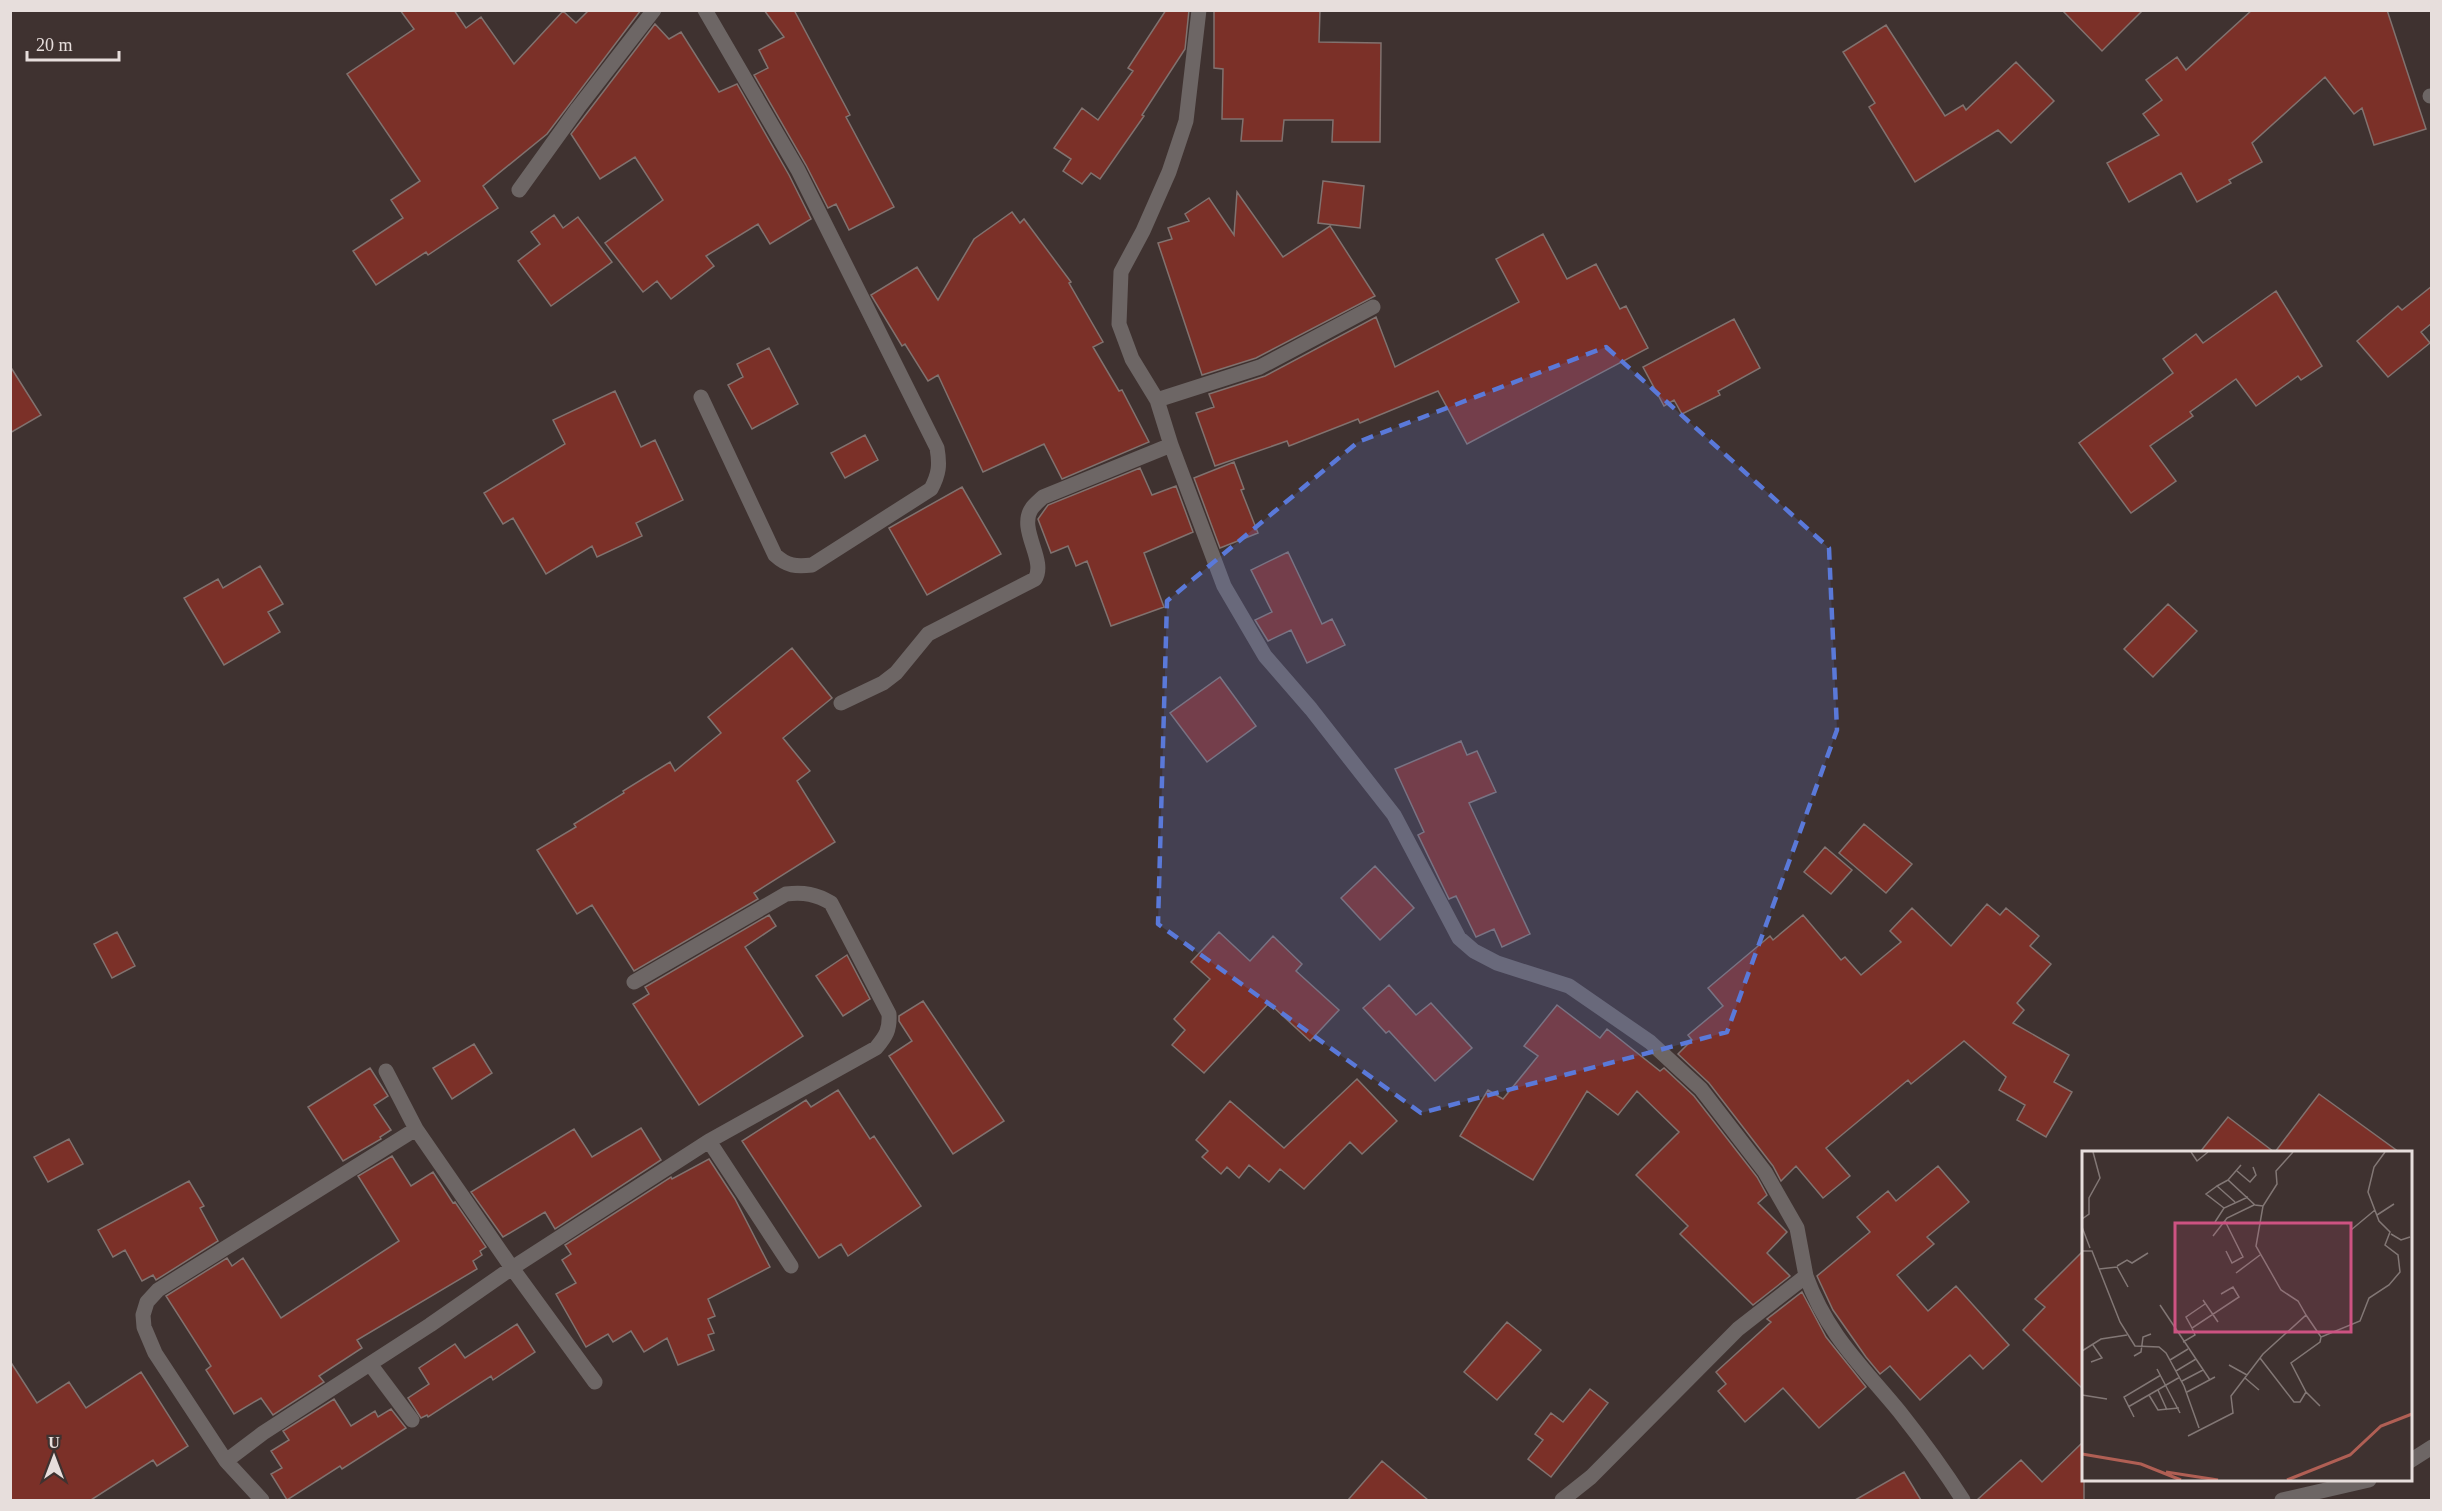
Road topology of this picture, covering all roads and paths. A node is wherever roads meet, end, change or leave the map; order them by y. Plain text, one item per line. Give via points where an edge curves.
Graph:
1 (654, 10) edge
2 (705, 10) edge
3 (1199, 10) edge
4 (519, 190) dead end
5 (1372, 307) dead end
6 (701, 397) dead end
7 (1157, 400) junction
8 (1171, 445) junction
9 (841, 703) dead end
10 (634, 982) dead end
11 (386, 1071) dead end
12 (416, 1129) junction
13 (709, 1141) junction
14 (791, 1266) dead end
15 (512, 1268) junction
16 (1806, 1276) junction
17 (370, 1364) junction
18 (595, 1382) dead end
19 (412, 1420) dead end
20 (2432, 1447) edge
21 (2412, 1460) edge
22 (226, 1461) junction
23 (2361, 1481) edge
24 (262, 1500) edge
25 (1562, 1500) edge
26 (1963, 1500) edge
27 (2282, 1500) edge

1 - 4 street
2 - 6 street via 804,180 937,448 938,476 931,489 812,565 785,564 775,555
3 - 7 street via 1186,121 1169,172 1121,272 1119,324 1132,359
5 - 7 street via 1260,367
7 - 8 street
8 - 9 street via 1043,497 1032,508 1027,523 1038,571 1035,579 928,634 896,673
8 - 16 street via 1224,586 1253,636 1394,815 1459,938 1497,963 1569,986 1650,1042 1701,1089 1765,1172 1797,1228
10 - 13 street via 786,894 802,892 831,903 889,1014 887,1035 876,1048
11 - 12 street
12 - 15 street
12 - 22 street via 158,1290 147,1302 144,1327 155,1353
13 - 14 street
13 - 15 street
15 - 17 street
15 - 18 street
16 - 25 street via 1738,1329 1591,1477
16 - 26 street via 1815,1301 1848,1353 1898,1411
17 - 19 street
17 - 22 street
20 - 21 street
22 - 24 street
23 - 27 street

